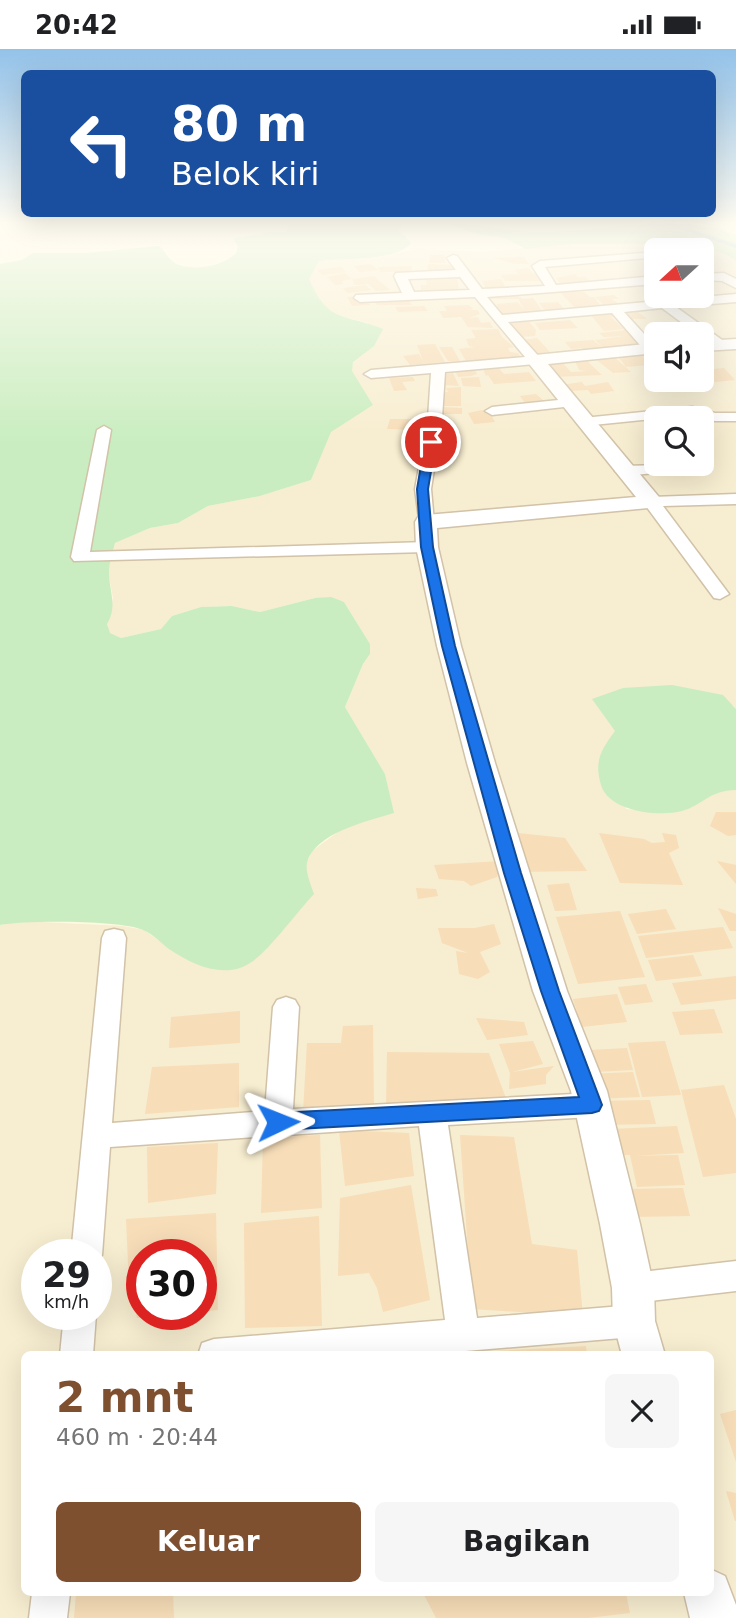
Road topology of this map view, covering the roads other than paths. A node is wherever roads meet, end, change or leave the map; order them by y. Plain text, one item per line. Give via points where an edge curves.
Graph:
1 (404, 296) edge
2 (481, 296) edge
3 (360, 298) dead end
4 (736, 298) edge
5 (714, 300) edge
6 (644, 307) edge
7 (670, 308) edge
8 (615, 310) junction
9 (498, 319) junction
10 (644, 340) edge
11 (728, 345) edge
12 (644, 350) edge
13 (535, 360) junction
14 (438, 367) junction
15 (371, 374) dead end
16 (568, 403) junction
17 (492, 411) dead end
18 (736, 417) edge
19 (583, 422) junction
20 (104, 430) dead end
21 (644, 469) edge
22 (623, 471) junction
23 (736, 499) edge
24 (650, 502) junction
25 (427, 535) junction
26 (720, 594) dead end
27 (114, 938) dead end
28 (286, 1007) dead end
29 (592, 1105) junction
30 (432, 1115) junction
31 (278, 1122) junction
32 (99, 1136) junction
33 (88, 1239) edge
34 (736, 1276) edge
35 (637, 1321) edge
36 (78, 1330) edge
37 (463, 1333) junction
38 (76, 1351) edge
39 (259, 1351) edge
40 (51, 1596) edge
41 (709, 1596) edge
42 (48, 1618) edge
43 (715, 1618) edge

1 - 3 street
2 - 9 street
4 - 5 street
6 - 8 street
7 - 11 street
8 - 9 street
8 - 10 street
9 - 13 street
12 - 13 street
13 - 14 street
13 - 16 street
14 - 15 street
14 - 25 street via 423,489
16 - 17 street
16 - 19 street
18 - 19 street via 692,411
19 - 22 street
20 - 25 street via 80,557
21 - 22 street
22 - 24 street
23 - 24 street
24 - 25 street
24 - 26 street
25 - 29 street via 449,646 512,873
27 - 32 street
28 - 31 street
29 - 30 street
29 - 35 street
30 - 31 street
30 - 37 street
31 - 32 street
32 - 33 street
34 - 35 street
35 - 37 street
36 - 38 street
37 - 39 street
40 - 42 street
41 - 43 street

